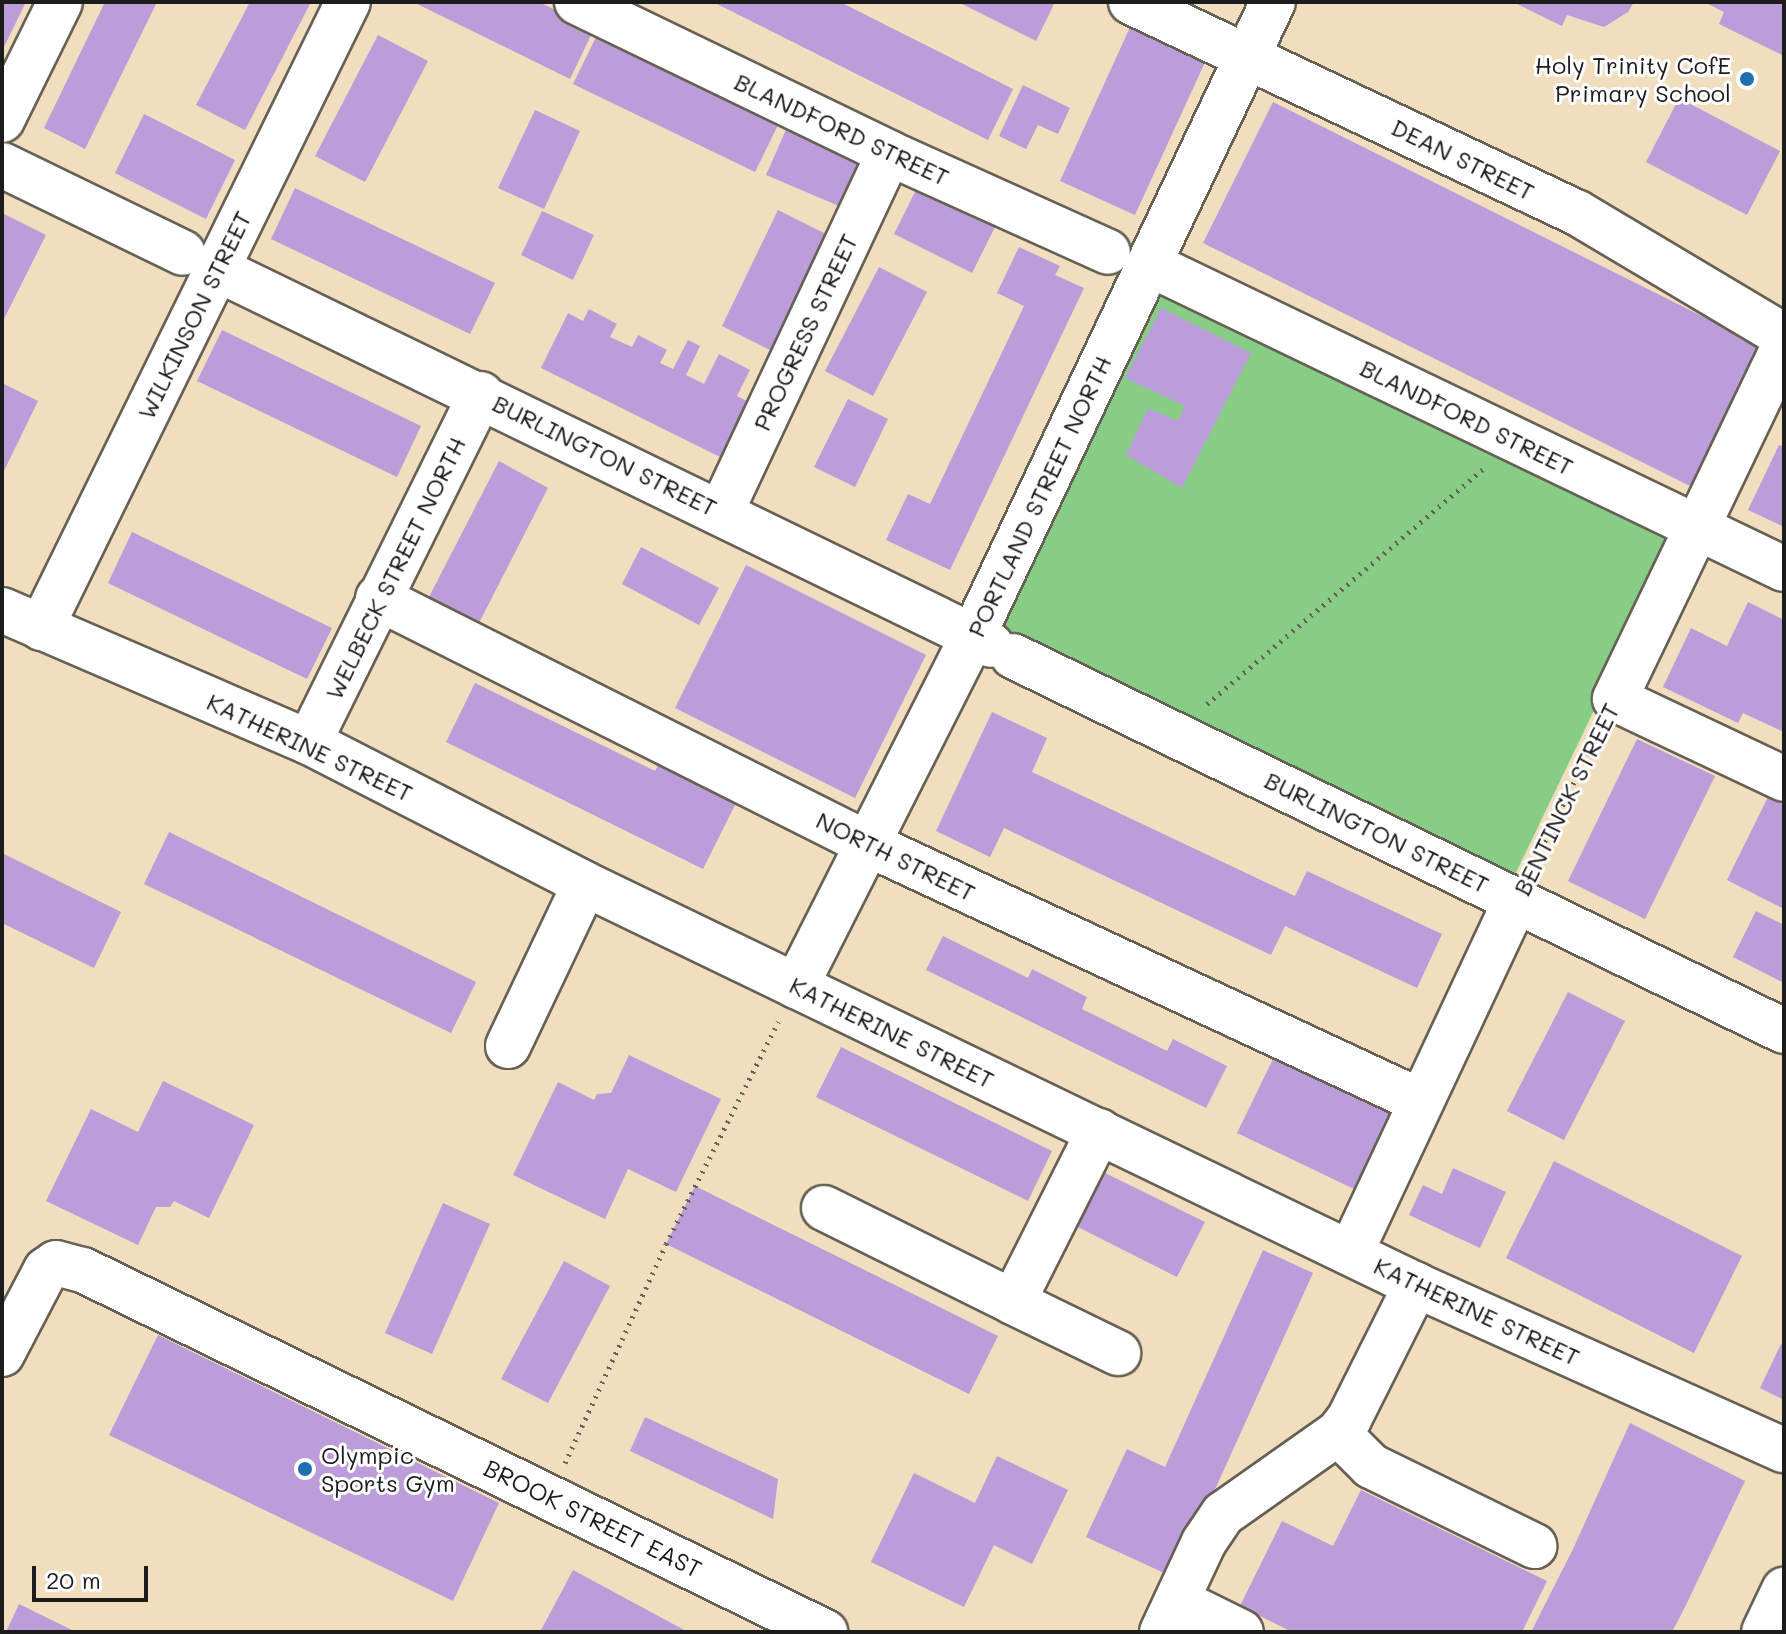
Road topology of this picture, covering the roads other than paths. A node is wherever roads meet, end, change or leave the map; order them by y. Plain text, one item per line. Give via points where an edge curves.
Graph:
1 (60, 2) edge
2 (348, 2) edge
3 (577, 2) edge
4 (1131, 2) edge
5 (1273, 2) edge
6 (655, 19) edge
7 (1246, 55) junction
8 (2, 120) edge
9 (889, 153) junction
10 (2, 165) edge
11 (1108, 252) dead end
12 (200, 261) junction
13 (1149, 264) junction
14 (1784, 336) edge
15 (1784, 346) edge
16 (481, 394) junction
17 (721, 512) junction
18 (1697, 528) junction
19 (1784, 569) edge
20 (378, 598) junction
21 (2, 610) edge
22 (41, 628) junction
23 (992, 646) junction
24 (309, 742) junction
25 (1784, 779) edge
26 (868, 844) junction
27 (585, 884) junction
28 (1516, 900) junction
29 (796, 986) junction
30 (1784, 1031) edge
31 (508, 1046) dead end
32 (1420, 1101) junction
33 (1099, 1131) junction
34 (824, 1208) dead end
35 (1351, 1252) junction
36 (1416, 1285) junction
37 (1013, 1302) junction
38 (1118, 1353) dead end
39 (2, 1354) edge
40 (1338, 1433) junction
41 (1784, 1450) edge
42 (1534, 1546) dead end
43 (1784, 1590) edge
44 (1170, 1616) edge
45 (825, 1632) edge
46 (1241, 1632) edge
47 (1764, 1632) edge

1 - 8 main road
2 - 12 main road, WILKINSON STREET
3 - 6 main road, BLANDFORD STREET
4 - 7 main road, DEAN STREET
5 - 7 main road, PORTLAND STREET NORTH
6 - 9 main road, BLANDFORD STREET
7 - 13 main road, PORTLAND STREET NORTH
7 - 14 main road, DEAN STREET via 1576,212
9 - 11 main road, BLANDFORD STREET
9 - 17 main road, PROGRESS STREET
10 - 12 main road, BURLINGTON STREET
12 - 16 main road, BURLINGTON STREET
12 - 22 main road, WILKINSON STREET
13 - 18 main road, BLANDFORD STREET
13 - 23 main road, PORTLAND STREET NORTH
15 - 18 main road, BENTINCK STREET
16 - 17 main road, BURLINGTON STREET
16 - 20 main road, WELBECK STREET NORTH
17 - 23 main road, BURLINGTON STREET
18 - 19 main road, BLANDFORD STREET
18 - 25 main road, BENTINCK STREET via 1615,699
20 - 24 main road, WELBECK STREET NORTH
20 - 26 main road, NORTH STREET
21 - 22 main road, KATHERINE STREET
22 - 24 main road, KATHERINE STREET via 146,691
23 - 26 main road, PORTLAND STREET NORTH
23 - 28 main road, BURLINGTON STREET
24 - 27 main road, KATHERINE STREET
26 - 29 main road, PORTLAND STREET NORTH
26 - 32 main road, NORTH STREET
27 - 29 main road, KATHERINE STREET
27 - 31 main road
28 - 30 main road, BURLINGTON STREET
28 - 32 main road, BENTINCK STREET
29 - 33 main road, KATHERINE STREET
32 - 35 main road, BENTINCK STREET
33 - 35 main road, KATHERINE STREET
33 - 37 main road
34 - 37 main road
35 - 36 main road, KATHERINE STREET
36 - 40 main road
36 - 41 main road, KATHERINE STREET
37 - 38 main road
39 - 45 main road, BROOK STREET EAST via 36,1283 56,1263 83,1270
40 - 42 main road via 1371,1466
40 - 44 main road via 1223,1514
43 - 47 main road
44 - 46 main road

